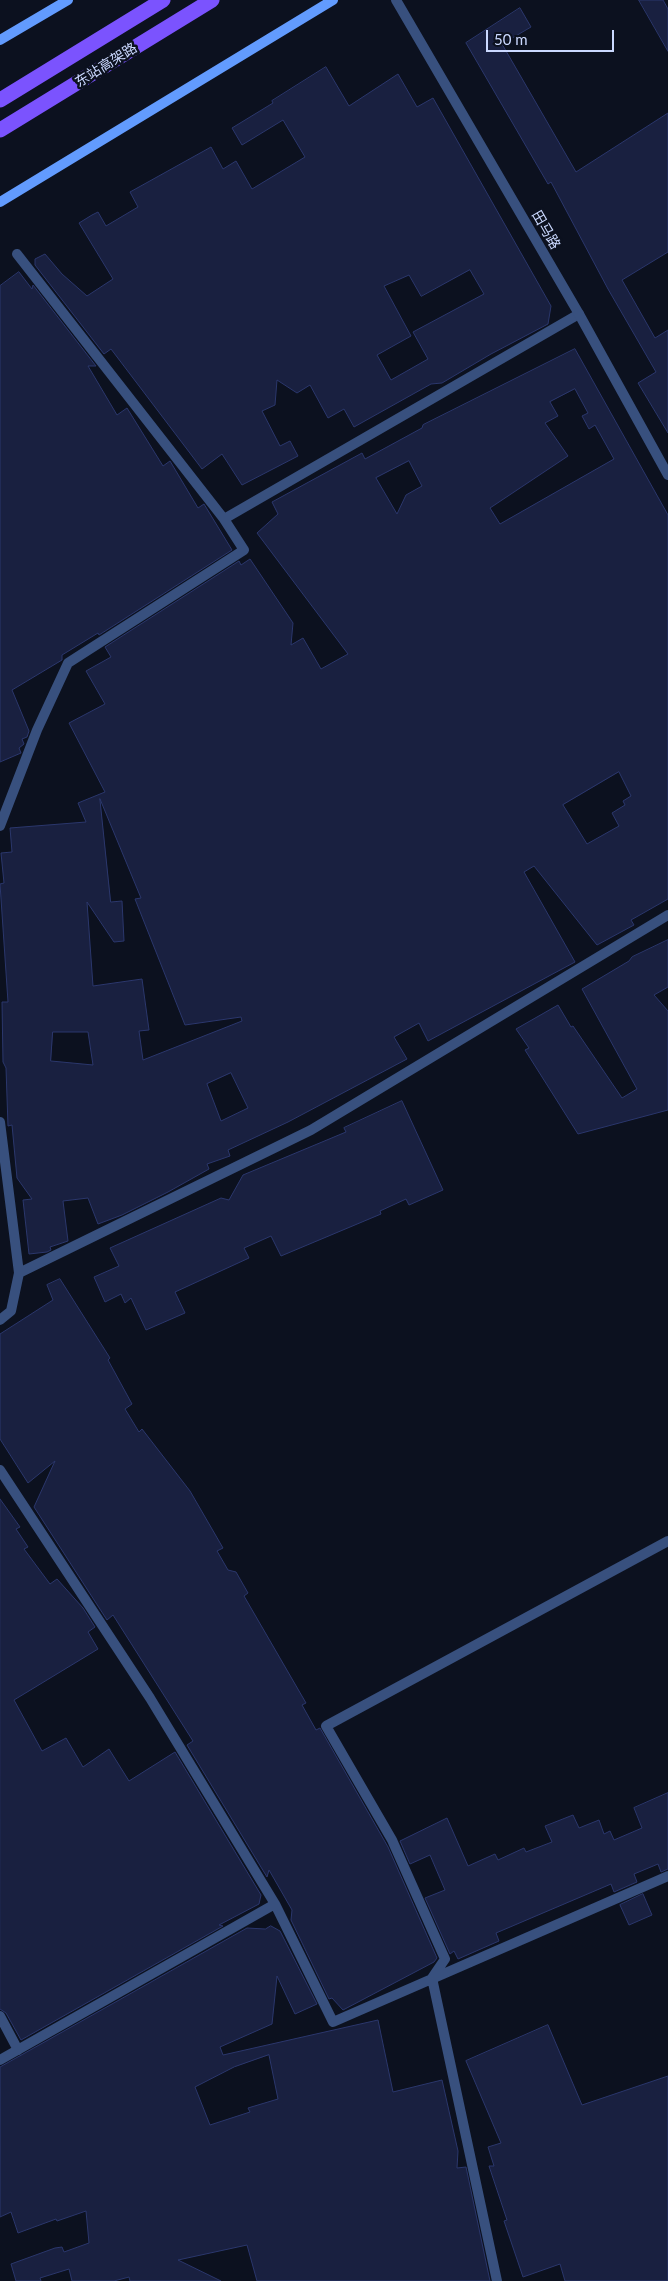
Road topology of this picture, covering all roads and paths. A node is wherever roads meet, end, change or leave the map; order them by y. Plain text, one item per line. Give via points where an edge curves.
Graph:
1 (68, 0) edge
2 (163, 0) edge
3 (212, 0) edge
4 (333, 0) edge
5 (396, 0) edge
6 (0, 40) edge
7 (0, 100) edge
8 (0, 130) edge
9 (0, 202) edge
10 (17, 254) dead end
11 (579, 314) junction
12 (668, 475) edge
13 (224, 519) junction
14 (0, 826) edge
15 (668, 915) edge
16 (0, 1122) edge
17 (19, 1273) junction
18 (0, 1320) edge
19 (0, 1470) edge
20 (668, 1540) edge
21 (668, 1876) edge
22 (275, 1904) junction
23 (432, 1978) junction
24 (0, 2016) edge
25 (18, 2050) junction
26 (0, 2060) edge
27 (497, 2281) edge

1 - 6 main road
2 - 7 main road, 东站高架路
3 - 8 main road, 东站高架路
4 - 9 main road
5 - 11 street, 田马路
10 - 13 street
11 - 12 street, 田马路
11 - 13 street
13 - 14 street via 244,550 68,663 37,730
15 - 17 street via 311,1130
16 - 17 street
17 - 18 street via 11,1312
19 - 22 street via 150,1698
20 - 23 street via 326,1726 392,1840 445,1959
21 - 23 street
22 - 23 street via 333,2022
22 - 25 street
23 - 27 street
24 - 25 street
25 - 26 street

